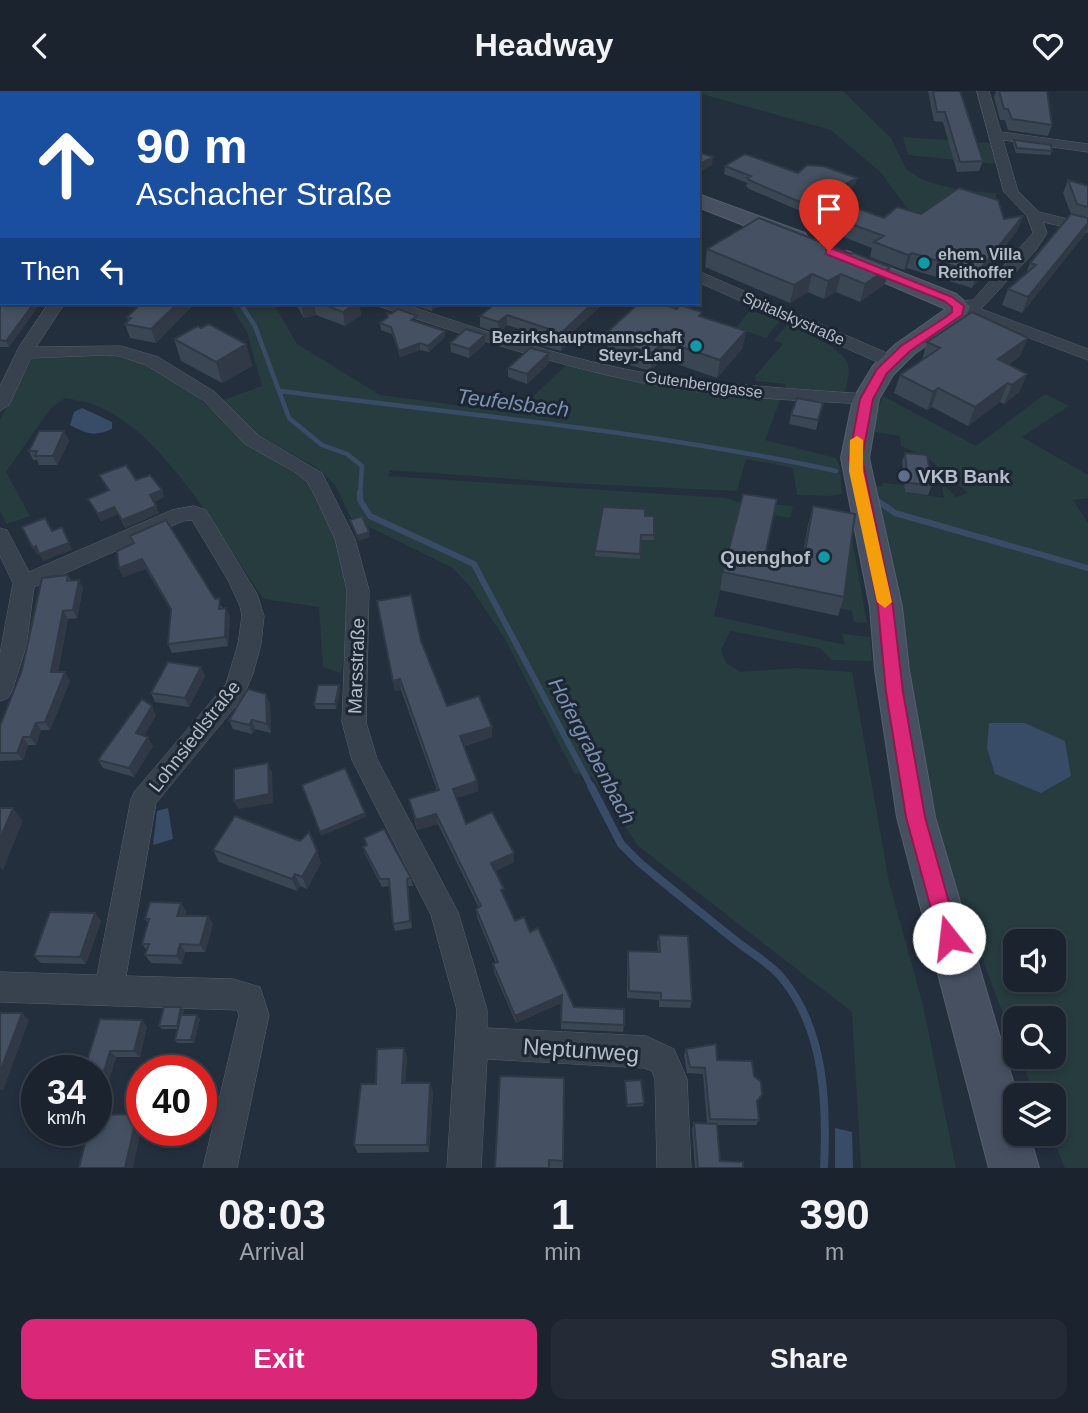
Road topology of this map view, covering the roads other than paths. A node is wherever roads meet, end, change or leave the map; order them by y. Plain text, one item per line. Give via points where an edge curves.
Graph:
1 (983, 91) edge
2 (996, 135) junction
3 (1088, 148) edge
4 (700, 201) edge
5 (1034, 215) junction
6 (1088, 227) edge
7 (700, 277) edge
8 (56, 305) edge
9 (397, 305) edge
10 (958, 306) junction
11 (25, 353) junction
12 (1088, 355) edge
13 (890, 361) junction
14 (866, 399) junction
15 (0, 405) edge
16 (0, 535) edge
17 (24, 583) junction
18 (0, 691) edge
19 (0, 987) edge
20 (107, 990) junction
21 (472, 1043) junction
22 (220, 1168) edge
23 (464, 1168) edge
24 (674, 1168) edge
25 (1013, 1168) edge

1 - 2 street
2 - 3 street
2 - 5 street via 1011,192
4 - 10 street
5 - 6 street
5 - 10 street via 1040,233 1031,247 978,305
7 - 13 street, Spitalskystraße
8 - 11 street
9 - 14 street, Gutenberggasse via 547,356 651,379 751,392
10 - 12 street
10 - 13 street via 950,320
11 - 15 street
11 - 21 street, Marsstraße via 121,351 152,361 209,396 253,440 315,478 345,539 358,590 354,722 365,760 444,912 472,1010
13 - 14 street
14 - 25 street via 856,442 856,471 886,607 916,817
16 - 17 street
17 - 18 street via 14,647
17 - 20 street, Lohnsiedlstraße via 194,513 248,596 254,615 235,690 144,799 116,962
19 - 20 street
20 - 22 street via 248,998 254,1015
21 - 23 street, Marsstraße
21 - 24 street, Neptunweg via 646,1052 663,1060 671,1079

